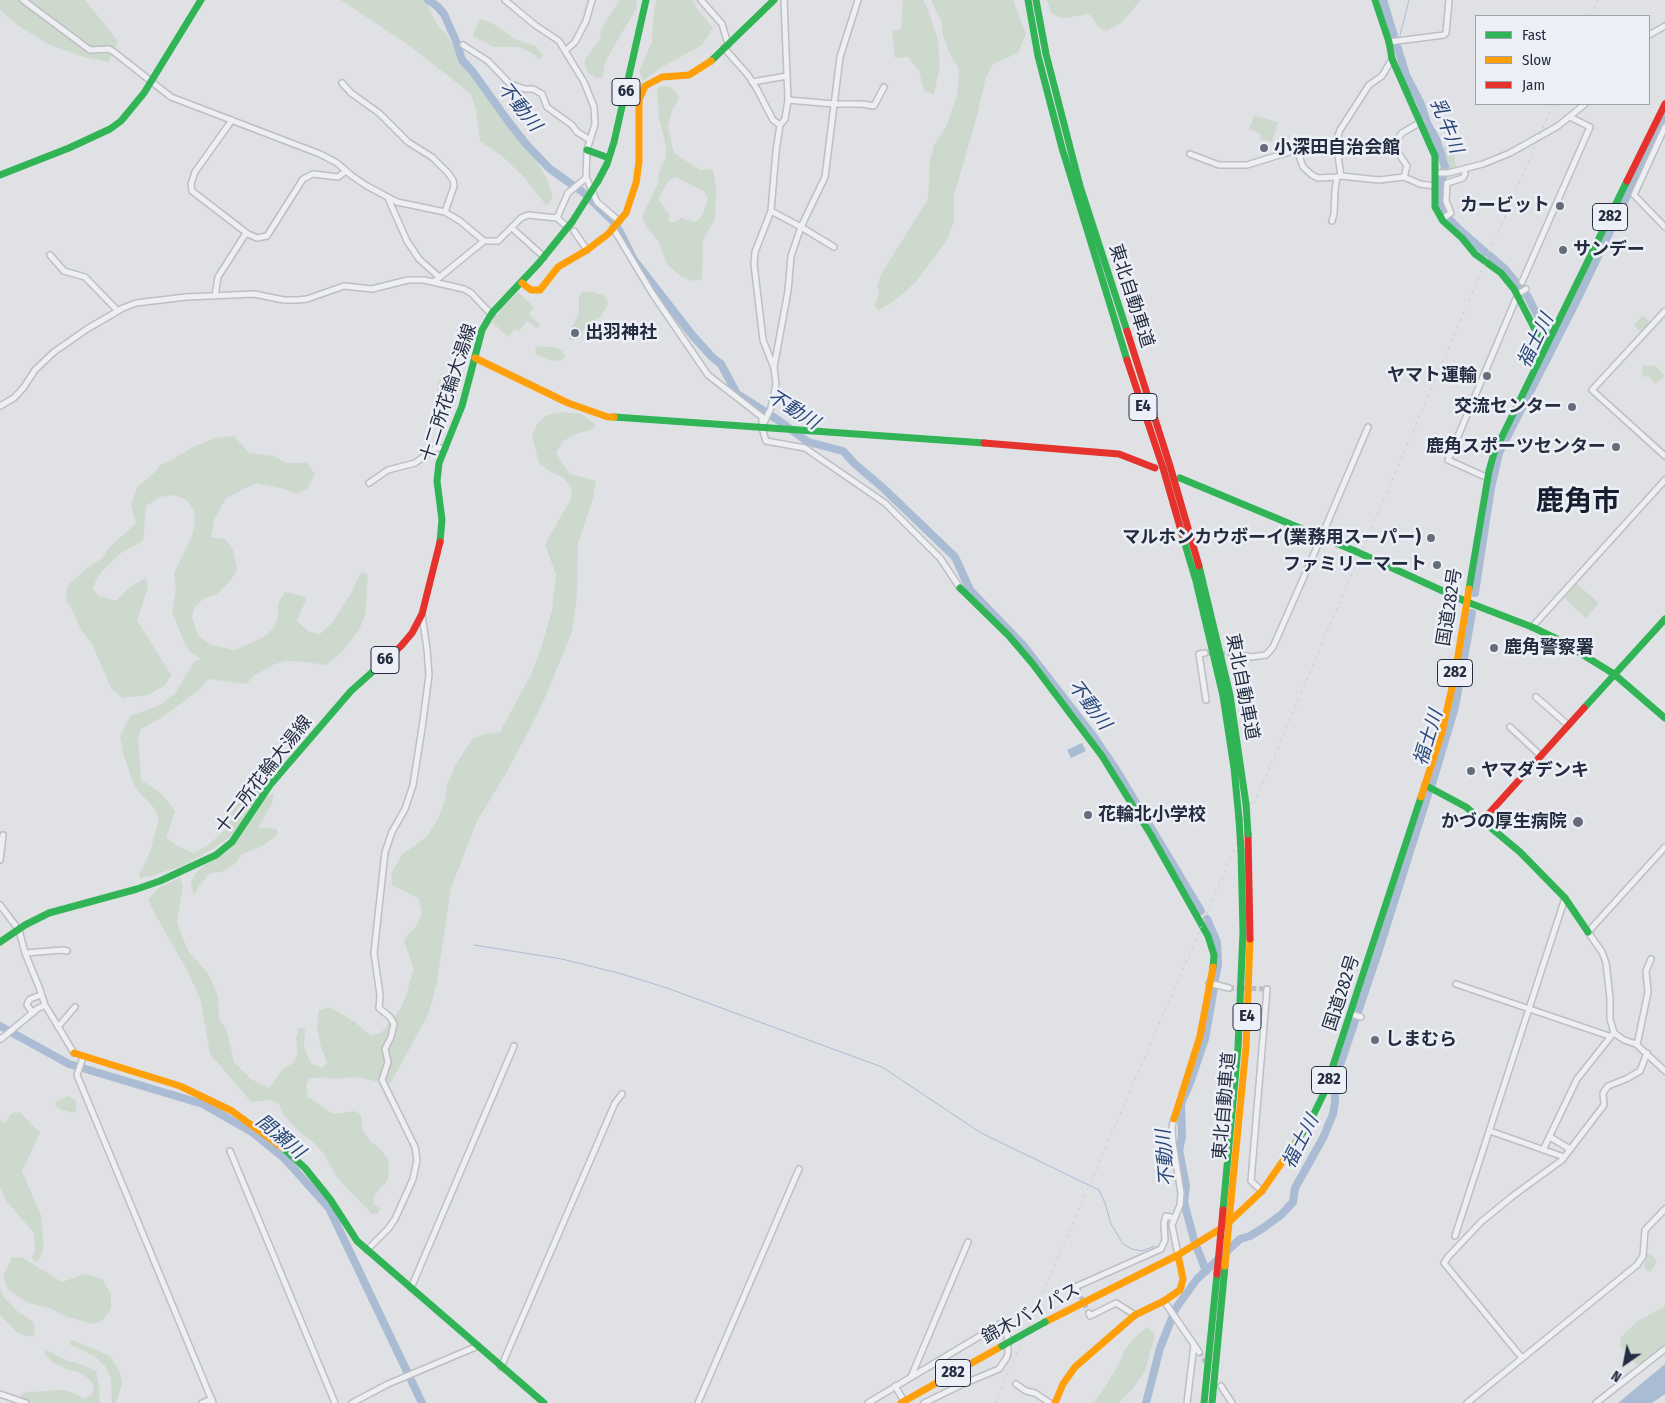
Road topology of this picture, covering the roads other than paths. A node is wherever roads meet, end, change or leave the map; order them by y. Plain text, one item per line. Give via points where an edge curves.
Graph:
1 (23, 0) edge
2 (201, 0) edge
3 (505, 0) edge
4 (592, 0) edge
5 (646, 0) edge
6 (701, 0) edge
7 (774, 0) edge
8 (784, 0) edge
9 (858, 0) edge
10 (1028, 0) edge
11 (1036, 0) edge
12 (1375, 0) edge
13 (1449, 0) edge
14 (1665, 26) edge
15 (1650, 34) edge
16 (1389, 42) junction
17 (463, 44) dead end
18 (726, 46) junction
19 (565, 51) junction
20 (1392, 59) junction
21 (787, 76) junction
22 (152, 81) junction
23 (752, 82) junction
24 (342, 83) dead end
25 (884, 87) dead end
26 (626, 95) junction
27 (788, 100) junction
28 (639, 101) junction
29 (834, 104) junction
30 (1665, 104) edge
31 (1584, 105) edge
32 (1570, 117) junction
33 (232, 120) junction
34 (1421, 122) junction
35 (780, 125) junction
36 (1665, 127) edge
37 (1650, 136) junction
38 (590, 140) junction
39 (1659, 140) junction
40 (1336, 142) junction
41 (587, 150) junction
42 (1297, 150) junction
43 (1190, 154) dead end
44 (609, 158) junction
45 (1464, 169) junction
46 (346, 171) junction
47 (1436, 173) junction
48 (0, 175) edge
49 (1339, 176) junction
50 (1404, 177) junction
51 (586, 178) junction
52 (1435, 186) junction
53 (388, 198) junction
54 (771, 211) junction
55 (445, 212) junction
56 (557, 218) junction
57 (1442, 219) junction
58 (1332, 221) dead end
59 (569, 223) junction
60 (616, 225) junction
61 (801, 227) junction
62 (1665, 227) edge
63 (512, 228) junction
64 (574, 231) dead end
65 (246, 233) junction
66 (484, 241) junction
67 (834, 247) dead end
68 (587, 250) junction
69 (50, 255) dead end
70 (544, 257) junction
71 (436, 278) junction
72 (1522, 282) dead end
73 (522, 283) junction
74 (1526, 289) dead end
75 (1519, 293) junction
76 (215, 296) junction
77 (118, 311) junction
78 (1665, 311) edge
79 (492, 315) junction
80 (1546, 347) junction
81 (475, 358) junction
82 (774, 368) junction
83 (0, 406) edge
84 (1368, 427) dead end
85 (762, 428) junction
86 (446, 448) junction
87 (1665, 456) edge
88 (1155, 468) dead end
89 (1180, 478) dead end
90 (1488, 478) junction
91 (1665, 480) edge
92 (369, 484) dead end
93 (1323, 533) dead end
94 (1320, 540) dead end
95 (960, 588) joint
96 (1467, 602) junction
97 (422, 614) junction
98 (1665, 619) edge
99 (1532, 627) junction
100 (1205, 653) dead end
101 (1236, 654) tunnel mouth
102 (1614, 674) junction
103 (1536, 697) dead end
104 (1206, 700) dead end
105 (1665, 718) edge
106 (1568, 725) junction
107 (1510, 727) dead end
108 (1541, 756) junction
109 (1425, 785) junction
110 (1483, 820) junction
111 (3, 835) dead end
112 (1665, 847) edge
113 (0, 860) edge
114 (1565, 898) junction
115 (0, 905) edge
116 (19, 930) junction
117 (1588, 932) junction
118 (0, 942) edge
119 (67, 951) dead end
120 (25, 952) junction
121 (1651, 959) dead end
122 (1209, 983) junction
123 (1456, 984) dead end
124 (1229, 988) tunnel mouth
125 (1267, 988) dead end
126 (42, 995) junction
127 (45, 1005) junction
128 (74, 1007) dead end
129 (1528, 1010) junction
130 (33, 1013) junction
131 (1351, 1014) junction
132 (1361, 1017) dead end
133 (58, 1026) junction
134 (1612, 1035) junction
135 (1, 1038) edge
136 (1637, 1045) junction
137 (514, 1046) dead end
138 (74, 1053) joint
139 (1647, 1053) junction
140 (82, 1059) junction
141 (1665, 1071) edge
142 (622, 1094) dead end
143 (1174, 1119) joint
144 (1490, 1132) junction
145 (1550, 1137) junction
146 (1570, 1149) junction
147 (230, 1150) dead end
148 (1543, 1150) junction
149 (1564, 1157) junction
150 (798, 1169) dead end
151 (1262, 1191) junction
152 (1665, 1209) edge
153 (1174, 1218) junction
154 (1455, 1236) dead end
155 (968, 1242) dead end
156 (367, 1250) junction
157 (1178, 1254) junction
158 (411, 1288) junction
159 (1076, 1290) dead end
160 (1164, 1301) junction
161 (1089, 1313) dead end
162 (1135, 1315) junction
163 (1194, 1345) junction
164 (478, 1346) junction
165 (1665, 1349) edge
166 (1199, 1352) tunnel mouth
167 (1522, 1358) junction
168 (501, 1366) junction
169 (910, 1378) junction
170 (1016, 1384) dead end
171 (895, 1386) junction
172 (1221, 1386) dead end
173 (0, 1394) edge
174 (212, 1401) edge
175 (902, 1402) edge
176 (26, 1403) edge
177 (202, 1403) edge
178 (335, 1403) edge
179 (352, 1403) edge
180 (544, 1403) edge
181 (698, 1403) edge
182 (868, 1403) edge
183 (924, 1403) edge
184 (1050, 1403) edge
185 (1054, 1403) edge
186 (1187, 1403) edge
187 (1204, 1403) edge
188 (1212, 1403) edge
189 (1231, 1403) edge
190 (1467, 1403) edge
191 (1596, 1403) edge

1 - 22 street via 90,50 109,50
2 - 22 main road
3 - 19 street via 535,26 559,41
4 - 19 street via 575,42
5 - 26 main road, 十二所花輪大湯線 / 66
6 - 18 street via 722,24
7 - 18 main road
8 - 21 street
9 - 29 street via 840,57
10 - 187 main road, 東北自動車道 / E4, bridge via 1038,56 1066,164 1166,476 1198,589 1234,768 1242,852 1243,932 1238,1047
11 - 188 main road, 東北自動車道 / E4, bridge via 1046,54 1080,186 1203,579 1230,695 1246,804 1250,932 1246,1038
12 - 16 main road
13 - 16 street via 1444,35
14 - 15 street
16 - 20 main road
17 - 38 street via 488,61 510,84 542,94 547,107
18 - 23 street
18 - 28 main road via 708,64 689,76 662,77 645,86
19 - 38 street via 584,82 594,107 595,124
20 - 34 main road
20 - 40 street via 1382,76 1369,85 1340,130
21 - 23 street
21 - 27 street
22 - 33 street via 171,97
22 - 48 main road via 129,114 110,129
23 - 35 street via 773,120
24 - 55 street via 448,173 454,186
25 - 29 street via 874,106
26 - 28 main road
26 - 44 main road, 十二所花輪大湯線 / 66
27 - 29 street
27 - 35 street via 785,119
28 - 60 main road via 636,183 626,213
29 - 61 street via 825,177
30 - 37 main road, 国道282号 / 282
31 - 32 street
32 - 45 street via 1510,153
32 - 72 street via 1590,127
33 - 46 street via 320,154
33 - 65 street via 195,172 191,184 192,191
34 - 47 main road via 1431,145
34 - 50 street via 1402,133 1394,144 1407,166
35 - 54 street
36 - 39 street
37 - 39 street
37 - 80 main road, 国道282号 / 282
38 - 41 street
39 - 62 street via 1634,195
40 - 42 street via 1318,143
40 - 49 street
41 - 44 main road
41 - 51 street
42 - 43 street via 1247,165 1219,165
42 - 49 street via 1303,166 1312,175 1318,178
44 - 59 main road, 十二所花輪大湯線 / 66, bridge via 598,181
45 - 47 street
45 - 57 street via 1463,178 1446,183 1446,200 1451,213
46 - 53 street
46 - 65 street via 338,177 313,174 303,179 267,236 257,238
47 - 52 main road
49 - 50 street via 1378,180
49 - 58 street
50 - 52 street
51 - 56 street via 565,198
51 - 60 street via 596,202
52 - 57 main road via 1436,207
53 - 55 street
53 - 71 street via 407,241
54 - 61 street
54 - 82 street via 755,252 754,264 764,340
55 - 66 street
56 - 59 street
56 - 63 street via 528,215
57 - 75 main road
59 - 70 main road, 十二所花輪大湯線 / 66
60 - 68 main road
60 - 85 street via 632,261 701,367 762,417
61 - 67 street
61 - 82 street via 791,256
63 - 66 street via 498,241
63 - 70 street
64 - 68 street
65 - 76 street via 218,277
66 - 71 street
68 - 73 main road via 561,264 540,290 530,290
69 - 77 street via 64,270 85,277
70 - 73 main road, 十二所花輪大湯線 / 66
71 - 76 street via 408,280 372,289 344,286 298,300 254,294
71 - 79 street via 464,288
73 - 79 main road, 十二所花輪大湯線 / 66
74 - 75 street
75 - 80 main road
75 - 90 street via 1448,460
76 - 77 street via 154,300
77 - 83 street via 54,352 14,398
78 - 87 street via 1592,390
79 - 81 main road, 十二所花輪大湯線 / 66 via 482,330
80 - 90 main road, 国道282号 / 282 via 1500,439
81 - 85 main road via 568,403 608,417
81 - 86 main road, 十二所花輪大湯線 / 66
82 - 85 street via 776,384 771,409
84 - 93 street
85 - 88 main road via 1092,451 1118,454
85 - 95 street via 766,441 805,448 884,503 940,558
86 - 92 street via 436,448 415,464 388,470
86 - 97 main road, 十二所花輪大湯線 / 66 via 439,463 437,481 442,520 440,544
89 - 96 main road, bridge
90 - 96 main road, 国道282号 / 282
91 - 99 street
94 - 101 street via 1273,647 1266,655
95 - 122 main road via 1032,663 1102,756 1208,936 1214,955
96 - 99 main road
96 - 109 main road, 国道282号 / 282 via 1450,699
97 - 116 main road, 十二所花輪大湯線 / 66 via 401,646 351,692 270,785 224,849 160,881 49,913
97 - 156 street via 429,674 422,728 413,785 385,852 374,953 379,1008 394,1024 385,1049 388,1062 382,1080 415,1147 417,1160 413,1180 395,1219
98 - 102 main road
99 - 102 main road
100 - 104 street via 1199,654
102 - 105 main road
102 - 106 main road
103 - 106 street
106 - 108 main road
107 - 108 street
108 - 110 main road
109 - 110 main road
109 - 131 main road, 国道282号 / 282
110 - 114 main road
111 - 113 street
112 - 117 street
114 - 117 main road
114 - 129 street
115 - 116 street
116 - 118 main road, 十二所花輪大湯線 / 66
116 - 120 street
117 - 134 street via 1606,963
119 - 120 street
120 - 126 street
121 - 136 street via 1646,971 1648,992
122 - 124 street
122 - 143 main road via 1200,1036
123 - 129 street
125 - 151 street via 1251,1181
126 - 127 street
126 - 130 street via 30,999 26,1005
127 - 130 street
127 - 133 street
128 - 133 street
129 - 134 street
129 - 144 street
130 - 135 street
131 - 132 street
131 - 151 main road, 国道282号 / 282 via 1313,1116
133 - 138 street
134 - 136 street
134 - 145 street via 1577,1079
136 - 139 street
137 - 158 street
138 - 140 main road
139 - 141 street
139 - 146 street via 1640,1071 1608,1086 1604,1105
140 - 156 main road via 180,1086 232,1111 276,1141 305,1168 357,1241
140 - 174 street via 77,1075
142 - 168 street via 615,1103
143 - 153 street via 1173,1143 1182,1192
144 - 148 street
144 - 154 street
145 - 146 street
145 - 148 street
146 - 149 street
147 - 178 street
148 - 149 street
149 - 167 street via 1482,1222 1444,1262
150 - 181 street
151 - 157 main road, 国道282号 / 282 via 1225,1226
152 - 167 street via 1647,1226 1643,1256 1637,1265
153 - 157 street via 1173,1236
153 - 159 street via 1166,1216 1165,1240 1161,1248 1075,1287
155 - 169 street
156 - 158 main road
157 - 160 main road via 1182,1285
157 - 175 main road, 錦木バイパス / 282, bridge via 1045,1322
158 - 164 main road
160 - 162 main road
160 - 163 street
161 - 162 street via 1090,1316 1116,1303
162 - 185 main road via 1069,1373
163 - 166 street
163 - 186 street
164 - 168 main road
164 - 179 street
165 - 191 street
167 - 190 street
168 - 180 main road
169 - 171 street
169 - 183 street via 1000,1324 1007,1327 1007,1357 999,1369
170 - 184 street
171 - 175 street
171 - 182 street
172 - 189 street
173 - 176 street
174 - 177 street

